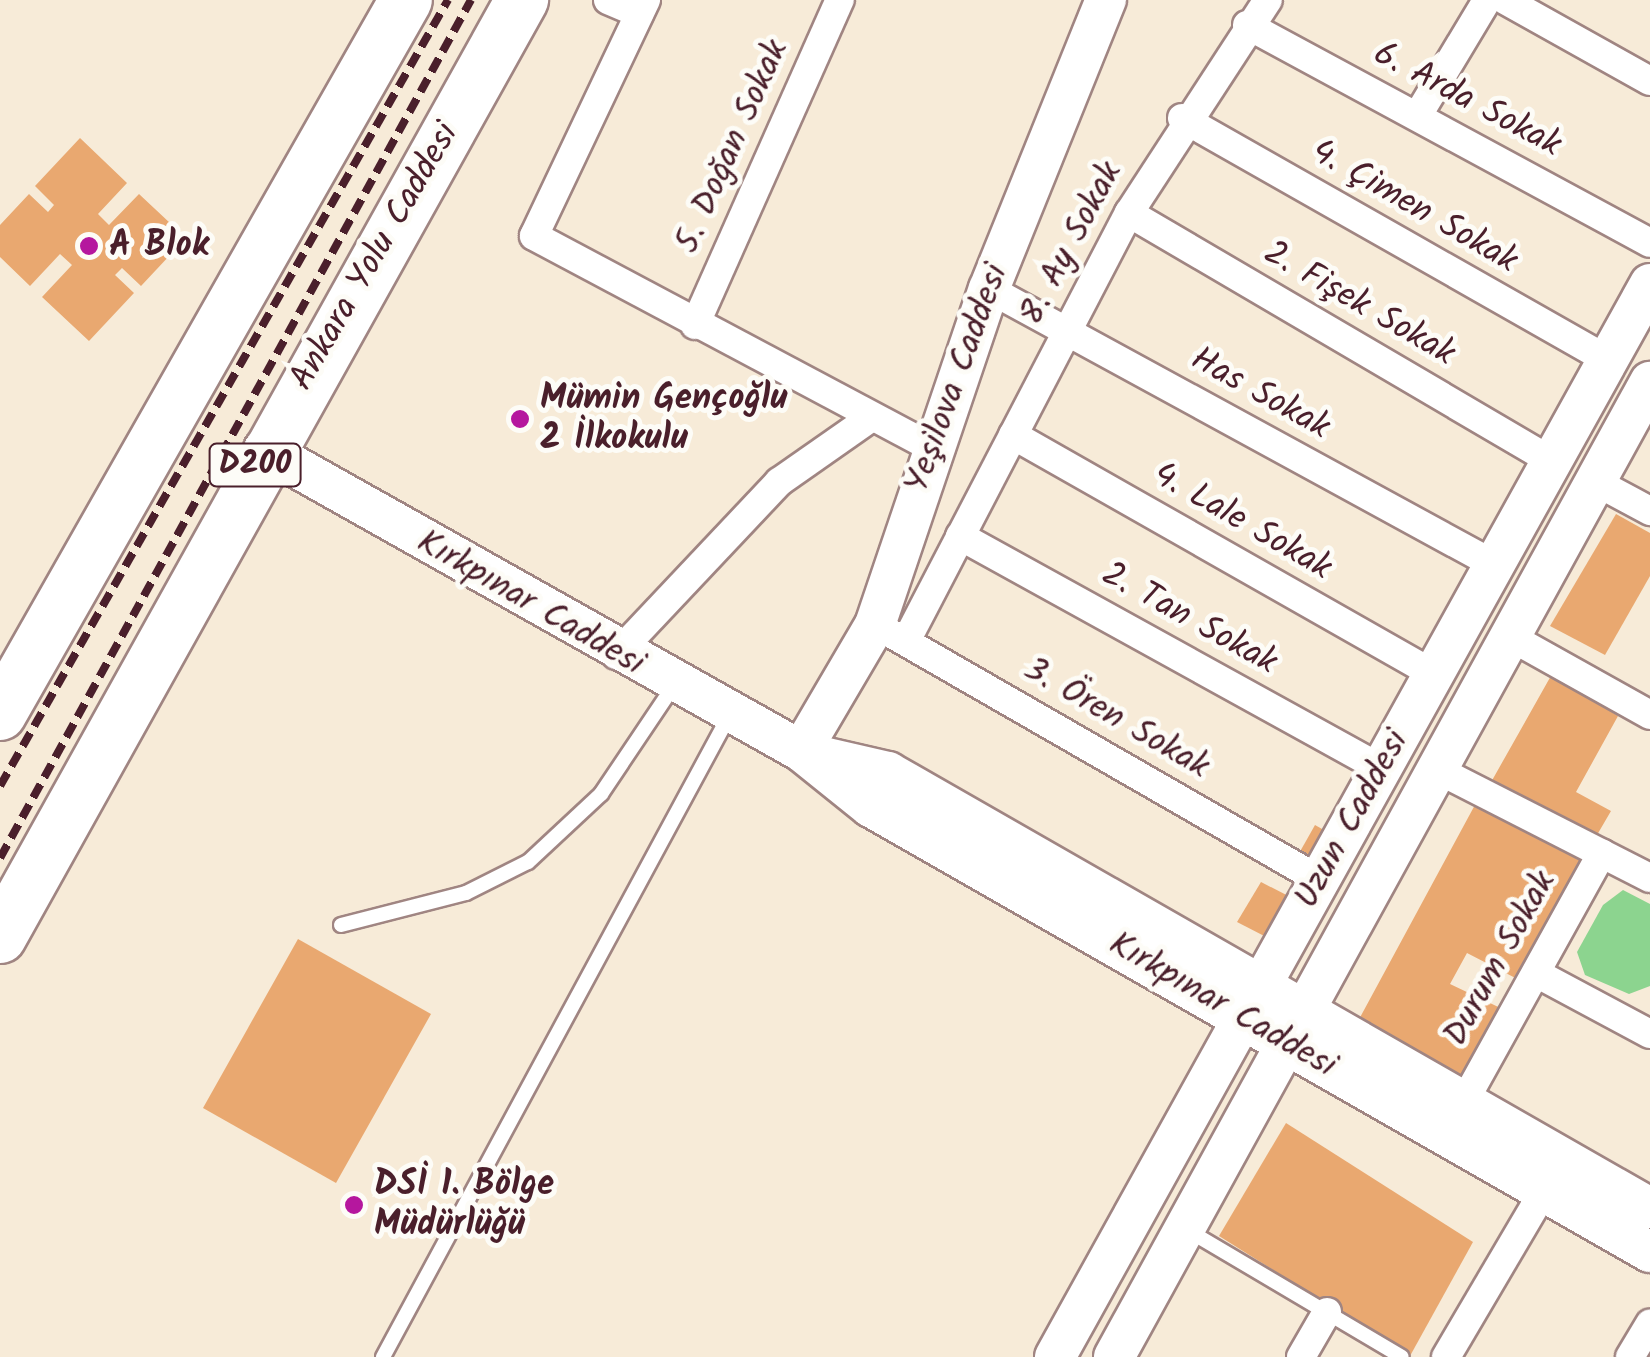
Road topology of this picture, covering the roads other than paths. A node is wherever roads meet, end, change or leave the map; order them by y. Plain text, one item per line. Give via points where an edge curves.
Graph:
1 (406, 0) edge
2 (522, 0) edge
3 (608, 0) edge
4 (840, 0) edge
5 (1106, 0) edge
6 (1268, 0) edge
7 (1487, 0) edge
8 (1505, 0) edge
9 (643, 7) edge
10 (1246, 25) junction
11 (1650, 82) edge
12 (1418, 115) junction
13 (1182, 118) junction
14 (1128, 213) junction
15 (1650, 243) edge
16 (1650, 284) edge
17 (989, 289) junction
18 (694, 325) junction
19 (1068, 331) junction
20 (1608, 360) junction
21 (1650, 382) edge
22 (869, 419) junction
23 (1012, 435) junction
24 (932, 448) junction
25 (264, 450) junction
26 (1552, 460) junction
27 (1594, 481) junction
28 (1650, 511) edge
29 (960, 536) junction
30 (1494, 565) junction
31 (890, 633) junction
32 (1507, 635) junction
33 (616, 655) junction
34 (1434, 674) junction
35 (674, 686) junction
36 (0, 714) edge
37 (728, 716) junction
38 (1650, 716) edge
39 (801, 751) junction
40 (1382, 768) junction
41 (1434, 768) junction
42 (1602, 853) junction
43 (1650, 878) edge
44 (1319, 880) junction
45 (341, 925) dead end
46 (0, 937) edge
47 (1536, 972) junction
48 (1252, 1002) junction
49 (1293, 1025) junction
50 (1649, 1031) edge
51 (1465, 1100) junction
52 (1544, 1192) junction
53 (1650, 1208) edge
54 (1184, 1228) junction
55 (1650, 1252) edge
56 (1327, 1312) junction
57 (1650, 1324) edge
58 (383, 1357) edge
59 (1055, 1357) edge
60 (1114, 1357) edge
61 (1301, 1357) edge
62 (1402, 1357) edge
63 (1446, 1357) edge
64 (1630, 1357) edge

1 - 36 highway, D200
2 - 25 highway, Ankara Yolu Caddesi / D200
3 - 9 street
4 - 18 street, 5. Doğan Sokak
5 - 17 main road, Yeşilova Caddesi
6 - 10 street, 8. Ay Sokak
7 - 12 street
8 - 11 street
9 - 18 street via 534,236
10 - 12 street, 6. Arda Sokak
10 - 13 street, 8. Ay Sokak
12 - 15 street, 6. Arda Sokak
13 - 14 street, 8. Ay Sokak
13 - 20 street, 4. Çimen Sokak
14 - 19 street, 8. Ay Sokak
14 - 26 street, 2. Fişek Sokak
16 - 20 main road, Uzun Caddesi
17 - 19 street, Has Sokak
17 - 24 main road, Yeşilova Caddesi
18 - 22 street
19 - 23 street, 8. Ay Sokak
19 - 30 street, Has Sokak
20 - 26 main road, Uzun Caddesi
21 - 27 main road, Uzun Caddesi
22 - 24 street
22 - 33 street via 779,482
23 - 29 street, 8. Ay Sokak
23 - 34 street, 4. Lale Sokak
24 - 31 main road, Yeşilova Caddesi
25 - 33 main road, Kırkpınar Caddesi
25 - 46 highway, Ankara Yolu Caddesi / D200
26 - 30 main road, Uzun Caddesi
27 - 28 street
27 - 32 main road, Uzun Caddesi
29 - 31 street, 8. Ay Sokak
29 - 40 street, 2. Tan Sokak
30 - 34 main road, Uzun Caddesi
31 - 39 main road, Yeşilova Caddesi
31 - 44 street, 3. Ören Sokak
32 - 38 street
32 - 41 main road, Uzun Caddesi
33 - 35 main road, Kırkpınar Caddesi
34 - 40 main road, Uzun Caddesi
35 - 37 main road, Kırkpınar Caddesi
35 - 45 lane via 601,794 528,862 466,893
37 - 39 main road, Kırkpınar Caddesi
37 - 58 lane
39 - 48 main road, Kırkpınar Caddesi via 888,772
40 - 44 main road, Uzun Caddesi
41 - 42 street
41 - 49 main road, Uzun Caddesi
42 - 43 street
42 - 47 street, Durum Sokak
44 - 48 main road, Uzun Caddesi
47 - 50 street
47 - 51 street, Durum Sokak
48 - 49 main road, Kırkpınar Caddesi
48 - 59 main road, Uzun Caddesi
49 - 51 main road, Kırkpınar Caddesi
49 - 52 main road, Kırkpınar Caddesi
49 - 54 main road, Uzun Caddesi
51 - 53 main road, Kırkpınar Caddesi
52 - 55 main road, Kırkpınar Caddesi
52 - 63 street
54 - 56 lane
54 - 60 main road, Uzun Caddesi
56 - 61 street
56 - 62 lane
57 - 64 street

